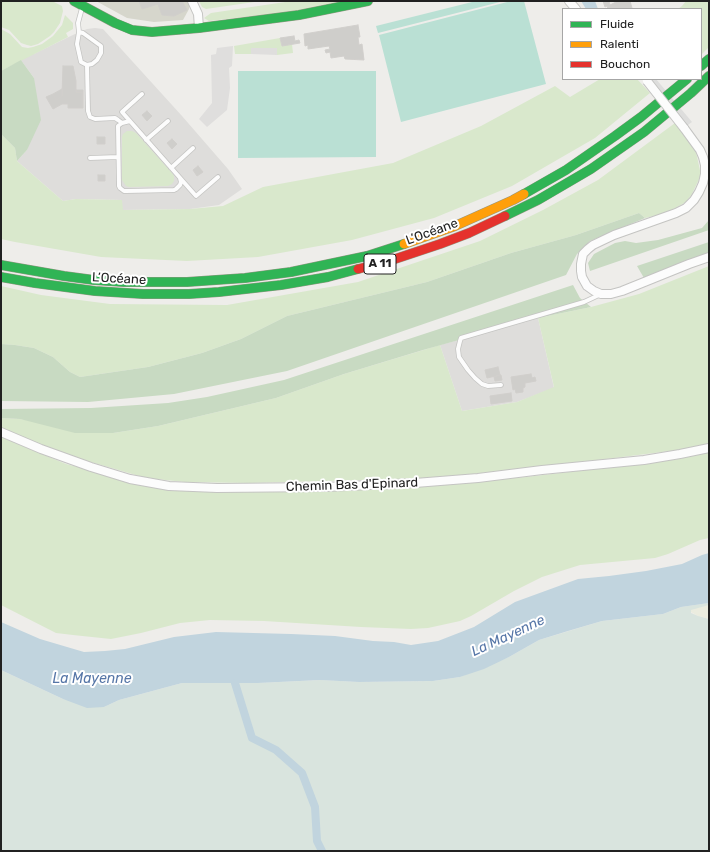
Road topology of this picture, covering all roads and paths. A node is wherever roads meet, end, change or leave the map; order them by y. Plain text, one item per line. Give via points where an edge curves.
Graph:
1 (74, 1) edge
2 (192, 1) edge
3 (368, 1) edge
4 (83, 5) junction
5 (199, 28) junction
6 (79, 32) junction
7 (87, 65) junction
8 (709, 76) edge
9 (646, 80) edge
10 (686, 80) edge
11 (142, 94) dead end
12 (130, 121) junction
13 (168, 121) dead end
14 (122, 123) junction
15 (146, 140) junction
16 (193, 148) dead end
17 (118, 157) junction
18 (90, 158) dead end
19 (171, 168) junction
20 (707, 173) edge
21 (218, 177) dead end
22 (180, 178) junction
23 (709, 257) edge
24 (1, 265) edge
25 (1, 277) edge
26 (601, 294) junction
27 (501, 385) dead end
28 (1, 432) edge
29 (709, 448) edge

1 - 4 main road
2 - 5 street via 198,14
3 - 5 main road via 299,15
4 - 5 main road via 132,30 152,32
4 - 6 lane via 78,23
6 - 7 lane via 77,44 81,62
6 - 7 lane via 101,46 97,60
7 - 14 lane via 90,117 115,118
8 - 25 main road, L’Océane / A 11 via 628,143 591,169 538,200 469,233 386,262 341,274 281,285 189,294 95,291
9 - 20 street, bridge via 700,150
10 - 24 main road, L’Océane / A 11 via 641,117 578,162 513,200 454,226 367,256 284,273 187,282 94,280
11 - 12 lane via 122,112
12 - 14 lane
12 - 15 lane
13 - 15 lane
14 - 17 lane via 118,126
15 - 19 lane
16 - 19 lane
17 - 18 lane
17 - 22 lane via 119,186 124,191 174,190 180,185
19 - 22 lane
20 - 26 street via 699,192 686,208 593,244 583,254 582,277 587,286
21 - 22 lane via 196,196
23 - 26 street via 622,291
26 - 27 lane via 584,302 461,338 459,356 468,370 482,384
28 - 29 street, Chemin Bas d'Epinard via 48,452 130,479 169,486 217,488 423,483 644,460

